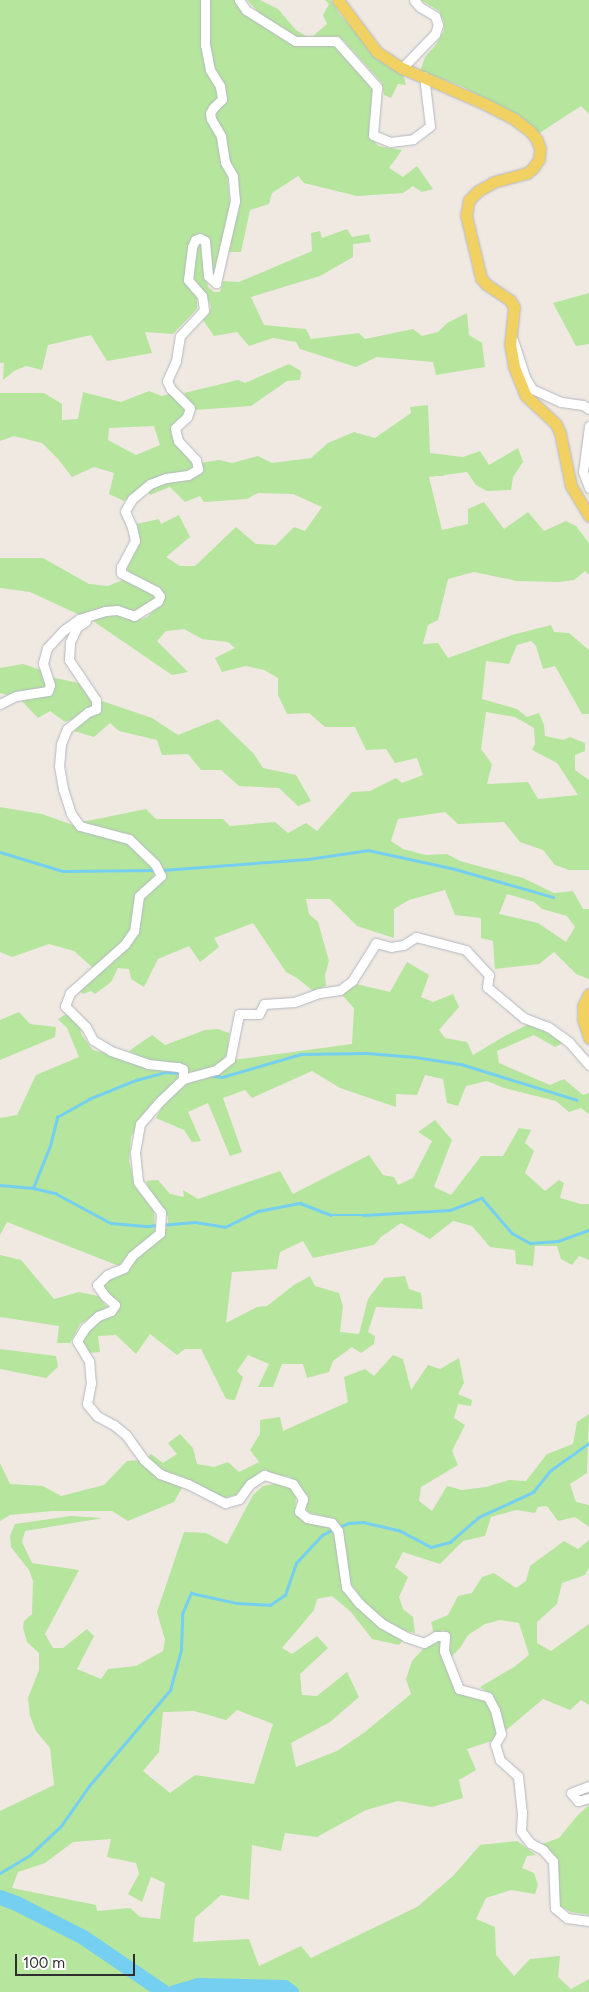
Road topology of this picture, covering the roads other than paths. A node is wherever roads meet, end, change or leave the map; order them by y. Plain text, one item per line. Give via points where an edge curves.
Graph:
1 (205, 0) edge
2 (239, 0) edge
3 (338, 0) edge
4 (414, 0) edge
5 (402, 68) junction
6 (424, 76) junction
7 (511, 335) junction
8 (589, 409) edge
9 (589, 426) edge
10 (589, 488) edge
11 (589, 516) edge
12 (92, 616) junction
13 (0, 704) edge
14 (589, 994) edge
15 (589, 1038) edge
16 (589, 1065) edge
17 (183, 1079) junction
18 (589, 1786) edge
19 (589, 1798) edge
20 (589, 1921) edge

1 - 12 street via 205,45 210,70 220,86 222,99 210,113 221,136 225,162 233,176 234,202 216,283 208,276 205,241 200,238 192,247 188,280 202,296 204,310 180,336 176,361 167,381 190,408 175,428 178,441 196,460 198,469 188,475 150,484 132,499 125,511 135,541 121,572 156,591 160,596 158,601 134,616 117,610
2 - 6 street via 246,10 295,41 336,41 343,47 377,87 373,135 390,142 413,139 430,126
3 - 5 main road via 377,52
4 - 5 street via 435,16 438,25 435,34
5 - 6 main road
6 - 7 main road via 514,119 537,140 540,159 533,168 478,191 466,207 481,278 510,300 514,308
7 - 8 street via 532,389
7 - 11 main road via 514,367 526,396 558,428 572,486
9 - 10 street via 583,472
12 - 13 street via 79,619 47,648 44,663 50,685 48,691 16,696
12 - 17 street via 77,627 70,642 69,660 96,700 96,709 67,730 61,744 58,766 63,789 71,814 80,826 129,839 155,864 161,876 139,896 134,931 125,944 70,993 65,1006 93,1040 111,1051 148,1064 183,1069
14 - 15 main road via 582,1006
16 - 17 street via 569,1042 548,1027 524,1018 487,987 489,975 466,950 416,937 404,945 391,947 376,943 352,981 340,990 294,1002 264,1004 259,1014 239,1014 230,1059 216,1070
17 - 20 street via 140,1124 135,1153 138,1182 160,1212 160,1233 132,1256 124,1268 107,1275 97,1285 115,1305 85,1328 77,1341 89,1361 91,1383 87,1404 97,1416 126,1435 144,1460 160,1474 225,1503 239,1499 250,1484 264,1475 293,1484 303,1499 299,1511 307,1518 332,1523 338,1531 346,1587 359,1603 381,1624 406,1637 424,1643 436,1636 445,1636 444,1651 459,1689 488,1697 495,1710 501,1734 495,1744 500,1760 518,1776 521,1832 530,1844 543,1850 553,1861 555,1908 567,1918
18 - 19 street via 572,1794 578,1801

